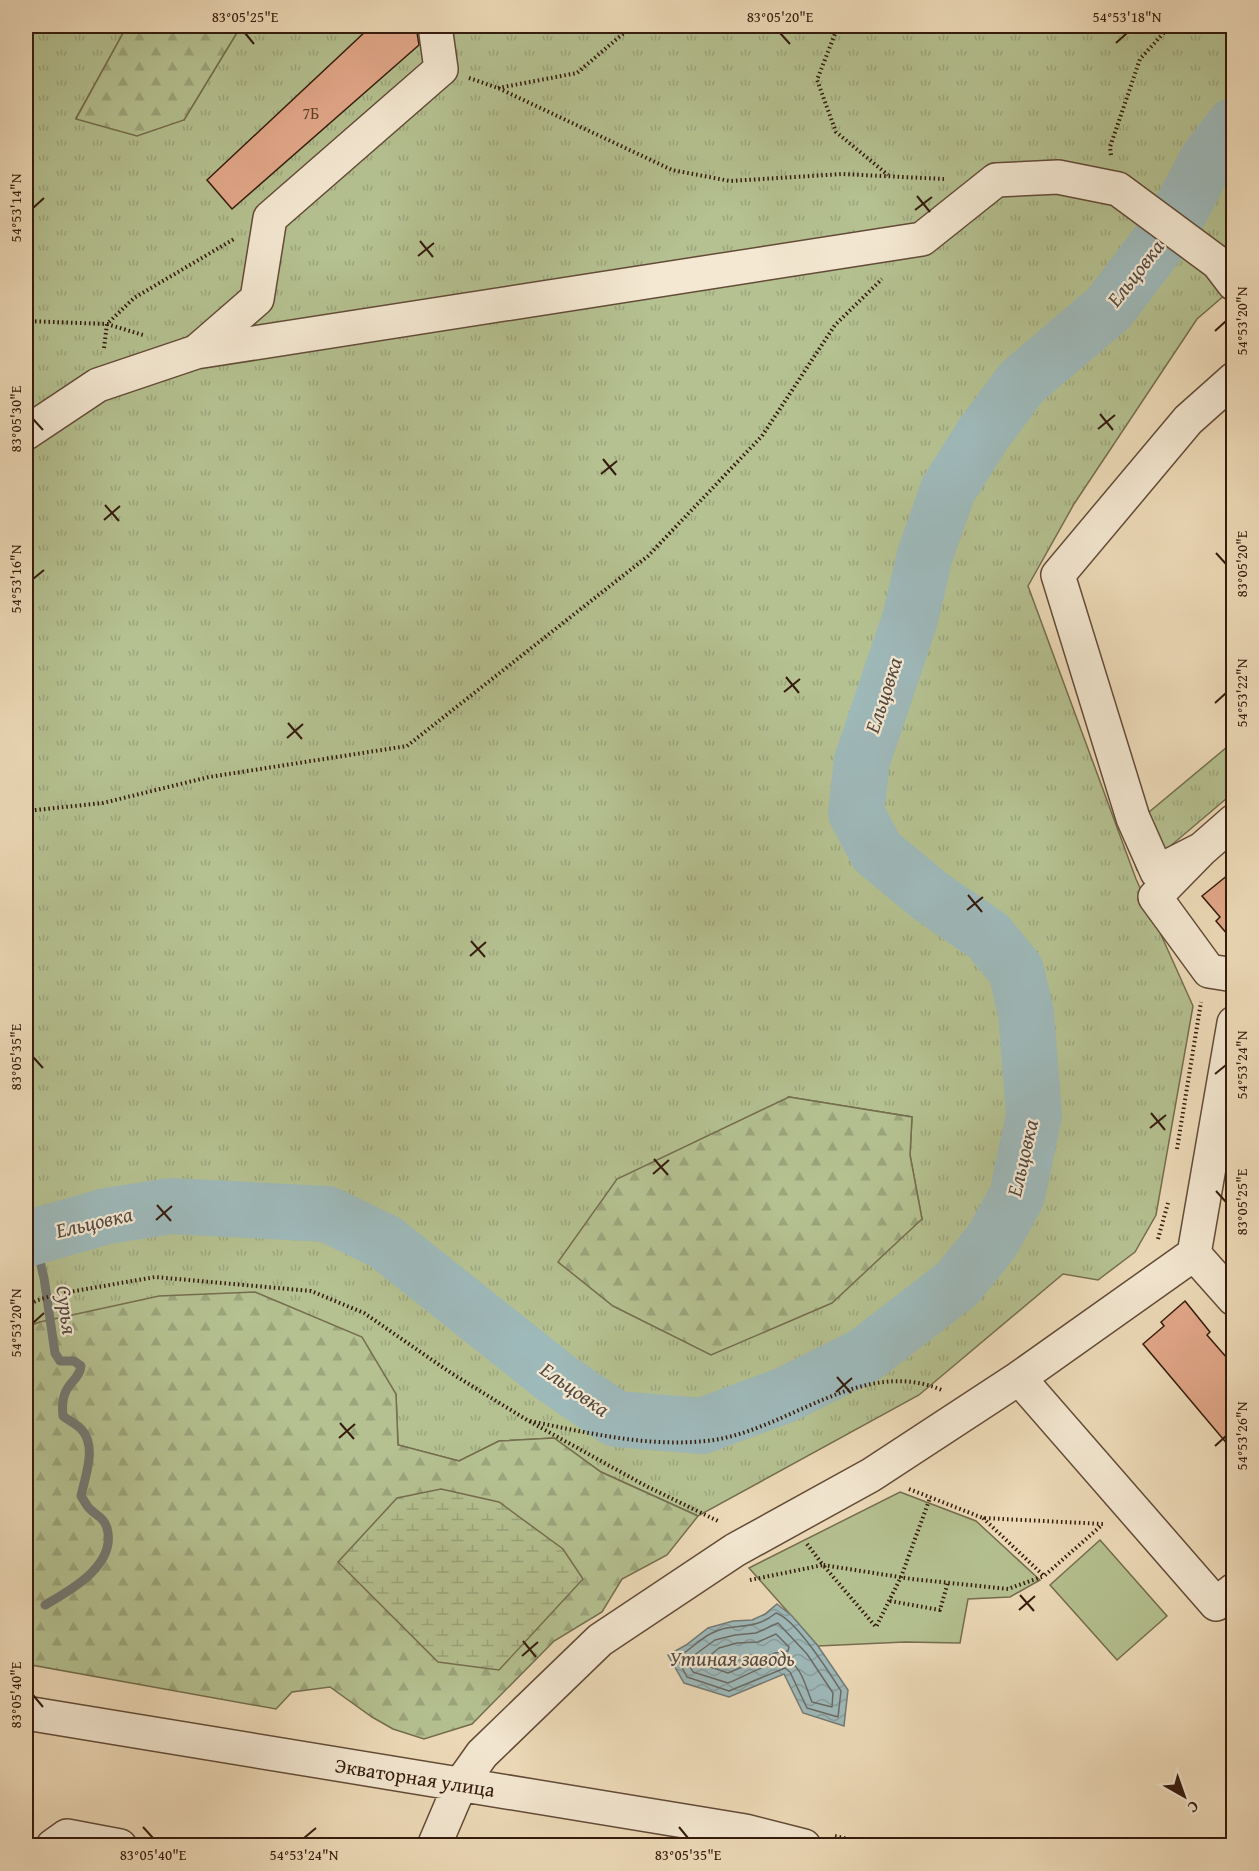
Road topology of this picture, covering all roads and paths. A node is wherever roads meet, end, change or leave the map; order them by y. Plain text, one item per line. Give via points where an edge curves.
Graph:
1 (435, 26) edge
2 (632, 26) edge
3 (838, 26) edge
4 (1170, 26) edge
5 (441, 69) junction
6 (498, 88) junction
7 (889, 176) junction
8 (996, 180) junction
9 (1118, 189) junction
10 (270, 218) junction
11 (1226, 274) edge
12 (882, 278) dead end
13 (26, 321) edge
14 (107, 324) junction
15 (196, 352) junction
16 (1233, 379) edge
17 (99, 385) junction
18 (26, 433) edge
19 (26, 811) edge
20 (1233, 820) edge
21 (1202, 849) junction
22 (1221, 973) edge
23 (1233, 1023) edge
24 (1175, 1157) dead end
25 (1170, 1192) dead end
26 (1153, 1246) dead end
27 (1194, 1254) junction
28 (1233, 1299) edge
29 (26, 1306) edge
30 (1019, 1378) junction
31 (952, 1395) dead end
32 (527, 1420) junction
33 (872, 1475) junction
34 (930, 1498) junction
35 (1128, 1502) junction
36 (983, 1518) junction
37 (789, 1520) junction
38 (1103, 1524) junction
39 (725, 1525) dead end
40 (823, 1565) junction
41 (706, 1569) junction
42 (1044, 1576) junction
43 (902, 1577) junction
44 (948, 1582) junction
45 (1233, 1590) edge
46 (890, 1601) junction
47 (26, 1713) edge
48 (460, 1785) junction
49 (53, 1845) edge
50 (120, 1845) edge
51 (434, 1845) edge
52 (804, 1845) edge

1 - 5 street
2 - 6 path via 577,73
3 - 7 path via 816,80 836,132
4 - 9 path via 1140,59 1110,147
5 - 6 path
5 - 10 street
6 - 7 path via 672,170 730,181 842,174
7 - 8 path
8 - 9 street via 1058,177
8 - 15 street via 922,239
9 - 11 street
10 - 14 path via 134,298
10 - 15 street via 257,299
12 - 19 path via 835,325 762,436 648,556 407,746 209,777 103,803
13 - 14 path
14 - 15 path
14 - 17 path
15 - 17 street
16 - 21 street via 1188,420 1058,575 1133,818 1157,872
17 - 18 street
20 - 21 street
21 - 22 street via 1155,897
22 - 24 path via 1202,998
23 - 27 street
25 - 26 path
27 - 28 street
27 - 30 street
29 - 32 path via 58,1294 155,1277 311,1291 364,1313
30 - 33 street
30 - 35 street
31 - 32 path via 917,1381 874,1382 736,1435 707,1441 656,1443
32 - 39 path
33 - 34 path
33 - 37 street
34 - 36 path
34 - 43 path
35 - 38 path
35 - 45 street via 1216,1604
36 - 38 path
36 - 42 path
37 - 40 path
37 - 41 street
38 - 42 path
40 - 41 path via 740,1582
40 - 43 path
40 - 46 path via 876,1627
41 - 48 street via 600,1640 482,1754
42 - 44 path via 1008,1589
43 - 44 path
43 - 46 path
44 - 46 path via 940,1610
47 - 48 street, Экваторная улица
48 - 51 street
48 - 52 street, Экваторная улица via 745,1831
49 - 50 street via 67,1836

